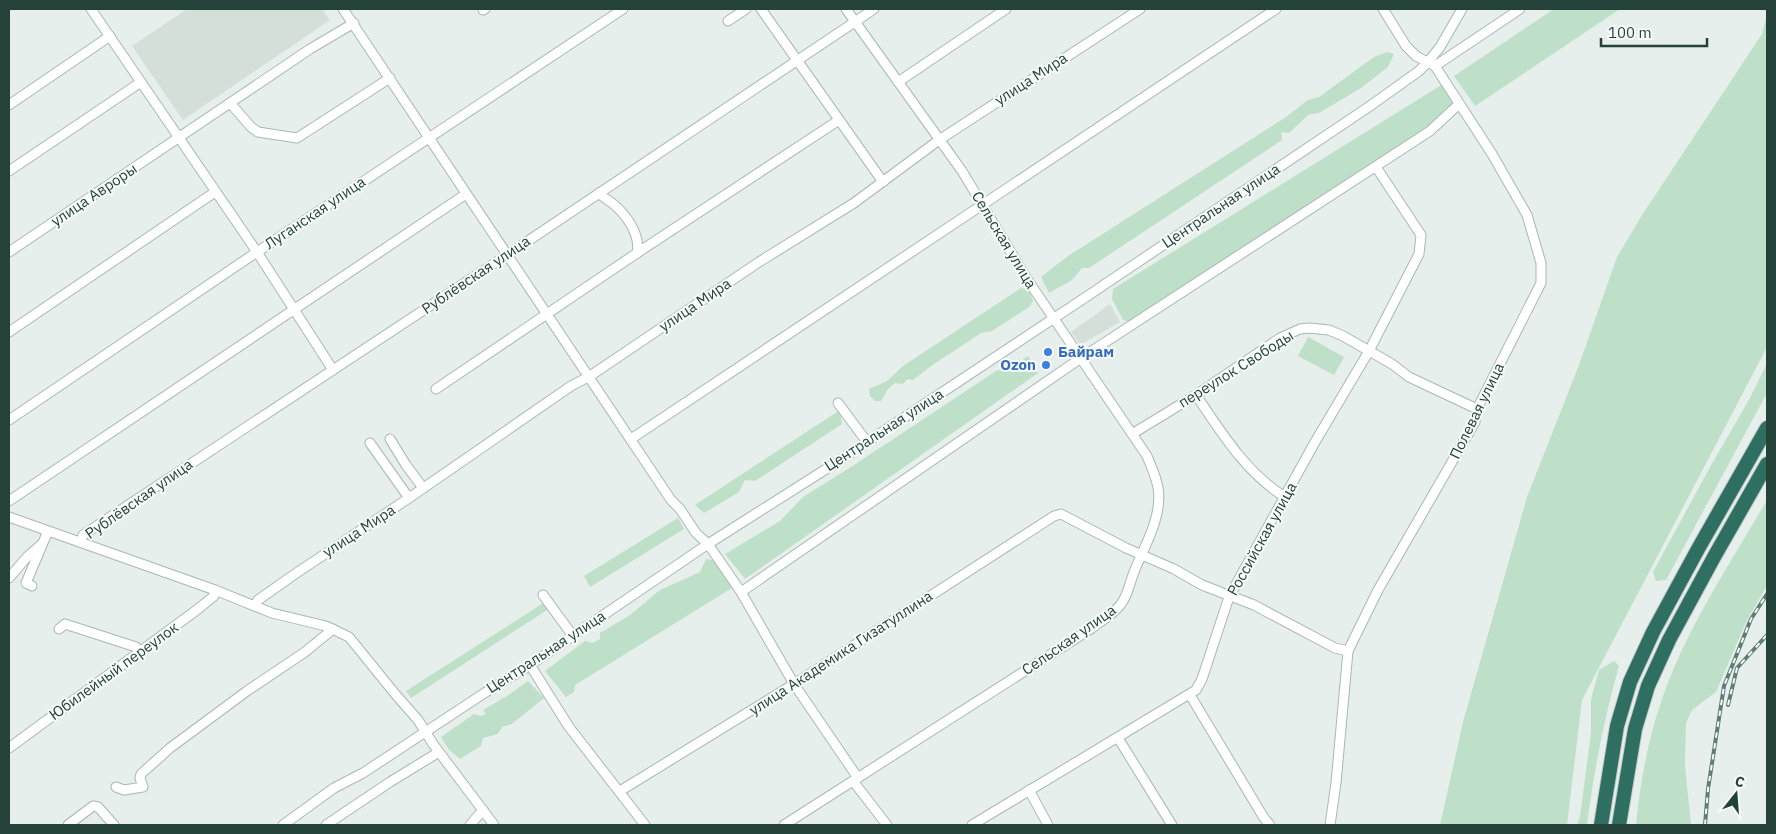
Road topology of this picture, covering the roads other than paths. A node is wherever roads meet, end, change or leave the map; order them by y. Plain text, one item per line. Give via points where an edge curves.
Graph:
1 (91, 9) edge
2 (343, 9) edge
3 (623, 9) edge
4 (746, 9) edge
5 (761, 9) edge
6 (846, 9) edge
7 (874, 9) edge
8 (1006, 9) edge
9 (1140, 9) edge
10 (1276, 9) edge
11 (1383, 9) edge
12 (1462, 9) edge
13 (1520, 9) edge
14 (728, 21) dead end
15 (855, 21) junction
16 (354, 23) junction
17 (110, 36) junction
18 (1446, 36) junction
19 (1462, 47) junction
20 (796, 61) junction
21 (1432, 64) junction
22 (390, 78) junction
23 (141, 82) junction
24 (898, 82) junction
25 (230, 103) junction
26 (1459, 104) junction
27 (9, 105) edge
28 (839, 120) junction
29 (429, 137) junction
30 (178, 138) junction
31 (939, 140) junction
32 (1376, 167) junction
33 (9, 171) edge
34 (882, 182) junction
35 (215, 192) junction
36 (599, 193) junction
37 (466, 194) junction
38 (983, 204) junction
39 (9, 252) edge
40 (257, 252) junction
41 (636, 253) junction
42 (507, 255) junction
43 (294, 310) junction
44 (548, 315) junction
45 (1055, 318) junction
46 (9, 332) edge
47 (1369, 351) junction
48 (1081, 358) junction
49 (333, 370) junction
50 (590, 376) junction
51 (436, 389) dead end
52 (1196, 395) junction
53 (838, 403) dead end
54 (1477, 409) junction
55 (9, 420) edge
56 (1767, 428) edge
57 (1132, 434) junction
58 (390, 439) dead end
59 (631, 439) junction
60 (866, 442) junction
61 (370, 444) dead end
62 (1767, 464) edge
63 (423, 488) junction
64 (410, 498) junction
65 (1285, 498) junction
66 (9, 501) edge
67 (9, 517) edge
68 (48, 531) junction
69 (44, 542) junction
70 (81, 542) junction
71 (708, 544) junction
72 (1142, 553) junction
73 (9, 578) edge
74 (32, 586) dead end
75 (215, 590) junction
76 (741, 592) junction
77 (544, 595) dead end
78 (1229, 597) junction
79 (255, 606) junction
80 (59, 629) dead end
81 (333, 629) junction
82 (573, 636) junction
83 (140, 652) junction
84 (1348, 652) junction
85 (530, 665) junction
86 (794, 684) junction
87 (1190, 695) junction
88 (425, 732) junction
89 (1118, 738) junction
90 (9, 748) edge
91 (439, 752) junction
92 (856, 779) junction
93 (116, 787) dead end
94 (1029, 790) junction
95 (620, 791) junction
96 (483, 810) junction
97 (68, 825) edge
98 (114, 825) edge
99 (283, 825) edge
100 (326, 825) edge
101 (470, 825) edge
102 (494, 825) edge
103 (645, 825) edge
104 (784, 825) edge
105 (887, 825) edge
106 (972, 825) edge
107 (1046, 825) edge
108 (1172, 825) edge
109 (1270, 825) edge
110 (1330, 825) edge
111 (1601, 825) edge
112 (1618, 825) edge

1 - 17 street
2 - 16 street
3 - 29 street, Луганская улица
4 - 14 street
5 - 20 street
6 - 15 street, Сельская улица
7 - 15 street, Рублёвская улица
8 - 24 street
9 - 31 street, улица Мира
10 - 38 street
11 - 21 street via 1406,46 1416,56
12 - 18 street, Центральная улица
13 - 19 street
15 - 20 street, Рублёвская улица
15 - 24 street, Сельская улица
16 - 22 street
16 - 25 street, улица Авроры
17 - 23 street
17 - 27 street
18 - 19 street via 1452,45
18 - 21 street, Центральная улица
19 - 21 street
20 - 28 street
20 - 36 street, Рублёвская улица
21 - 26 street, Полевая улица
21 - 45 street, Центральная улица
22 - 25 street via 297,138 258,132
22 - 29 street
23 - 30 street
23 - 33 street
24 - 31 street, Сельская улица
25 - 30 street, улица Авроры
26 - 32 street via 1430,131
26 - 54 street, Полевая улица via 1527,215 1541,263 1541,283
28 - 34 street
28 - 41 street
29 - 37 street
29 - 40 street, Луганская улица
30 - 35 street
30 - 39 street, улица Авроры
31 - 34 street, улица Мира
31 - 38 street, Сельская улица
32 - 47 street, Российская улица via 1421,235 1419,254
32 - 48 street
34 - 50 street, улица Мира
35 - 40 street
35 - 46 street
36 - 41 street via 631,225 638,247
36 - 42 street, Рублёвская улица
37 - 42 street
37 - 43 street
38 - 45 street, Сельская улица via 1027,279
38 - 59 street
40 - 43 street
40 - 55 street, Луганская улица
41 - 44 street
42 - 44 street
42 - 49 street, Рублёвская улица
43 - 49 street
43 - 66 street
44 - 50 street
44 - 51 street
45 - 48 street, Сельская улица
45 - 60 street, Центральная улица
47 - 52 street, переулок Свободы via 1329,330 1300,329 1280,338
47 - 54 street, переулок Свободы via 1415,380
47 - 65 street, Российская улица
48 - 57 street, Сельская улица
48 - 76 street
49 - 70 street, Рублёвская улица via 83,534
50 - 59 street
50 - 63 street, улица Мира
52 - 57 street, переулок Свободы
52 - 65 street via 1243,461
53 - 60 street
54 - 84 street, Полевая улица via 1475,422 1378,590
56 - 111 highway via 1657,624 1630,682 1617,726
57 - 72 street, Сельская улица via 1150,463 1158,489 1155,518
58 - 63 street
59 - 71 street via 671,500
60 - 71 street, Центральная улица
61 - 64 street
62 - 112 highway via 1669,640 1648,686 1635,729
63 - 64 street, улица Мира
64 - 79 street, улица Мира via 294,574 258,600
65 - 78 street, Российская улица
67 - 68 street
68 - 69 street
68 - 70 street
69 - 73 street
69 - 74 street via 26,583
70 - 75 street
71 - 76 street
71 - 82 street, Центральная улица
72 - 78 street
72 - 86 street, улица Академика Гизатуллина via 1061,514 1054,516
72 - 92 street, Сельская улица via 1123,601 1116,610
75 - 79 street
75 - 83 street, Юбилейный переулок via 214,596
76 - 86 street
77 - 82 street
78 - 84 street via 1254,605
78 - 87 street, Российская улица via 1202,679
79 - 81 street
80 - 83 street via 65,624 136,647
81 - 88 street via 354,640
81 - 93 street via 170,748 141,774 142,787 124,790
82 - 85 street, Центральная улица
83 - 90 street, Юбилейный переулок
84 - 110 street, Полевая улица
85 - 88 street, Центральная улица
85 - 95 street via 569,727
86 - 92 street
86 - 95 street, улица Академика Гизатуллина
87 - 89 street, Российская улица
87 - 109 street
88 - 91 street
88 - 99 street, Центральная улица via 334,788
89 - 94 street, Российская улица
89 - 108 street
91 - 96 street
91 - 100 street
92 - 104 street, Сельская улица
92 - 105 street
94 - 106 street, Российская улица
94 - 107 street
95 - 103 street
96 - 101 street
96 - 102 street
97 - 98 street via 93,806 98,807

